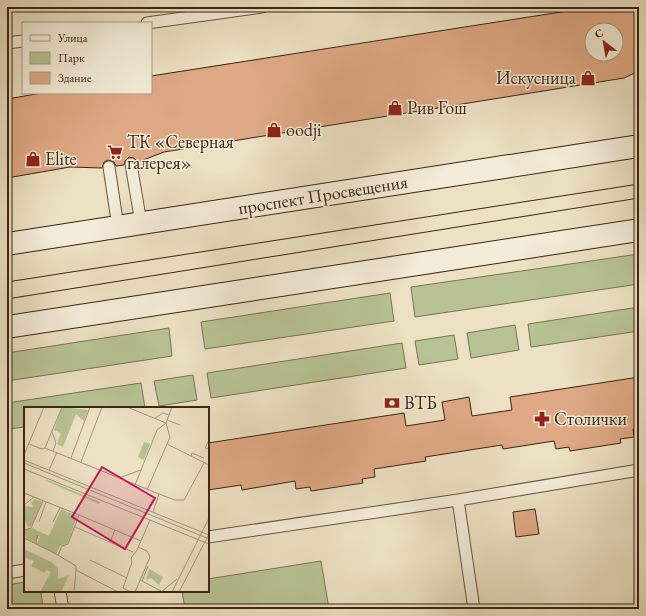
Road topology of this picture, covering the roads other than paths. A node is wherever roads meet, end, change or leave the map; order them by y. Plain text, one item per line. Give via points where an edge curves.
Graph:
1 (262, 7) edge
2 (215, 10) edge
3 (152, 22) edge
4 (22, 41) edge
5 (7, 43) edge
6 (639, 146) edge
7 (131, 164) dead end
8 (109, 167) dead end
9 (141, 223) junction
10 (118, 227) junction
11 (639, 230) edge
12 (7, 244) edge
13 (7, 327) edge
14 (639, 470) edge
15 (458, 500) junction
16 (209, 537) edge
17 (24, 570) edge
18 (7, 572) edge
19 (60, 592) edge
20 (63, 609) edge
21 (474, 609) edge

1 - 2 lane
2 - 3 lane
4 - 5 lane
6 - 9 main road, проспект Просвещения
7 - 9 lane
8 - 10 lane
9 - 10 main road, проспект Просвещения
10 - 12 main road, проспект Просвещения
11 - 13 main road
14 - 15 lane
15 - 16 lane
15 - 21 lane
17 - 18 lane
19 - 20 lane

